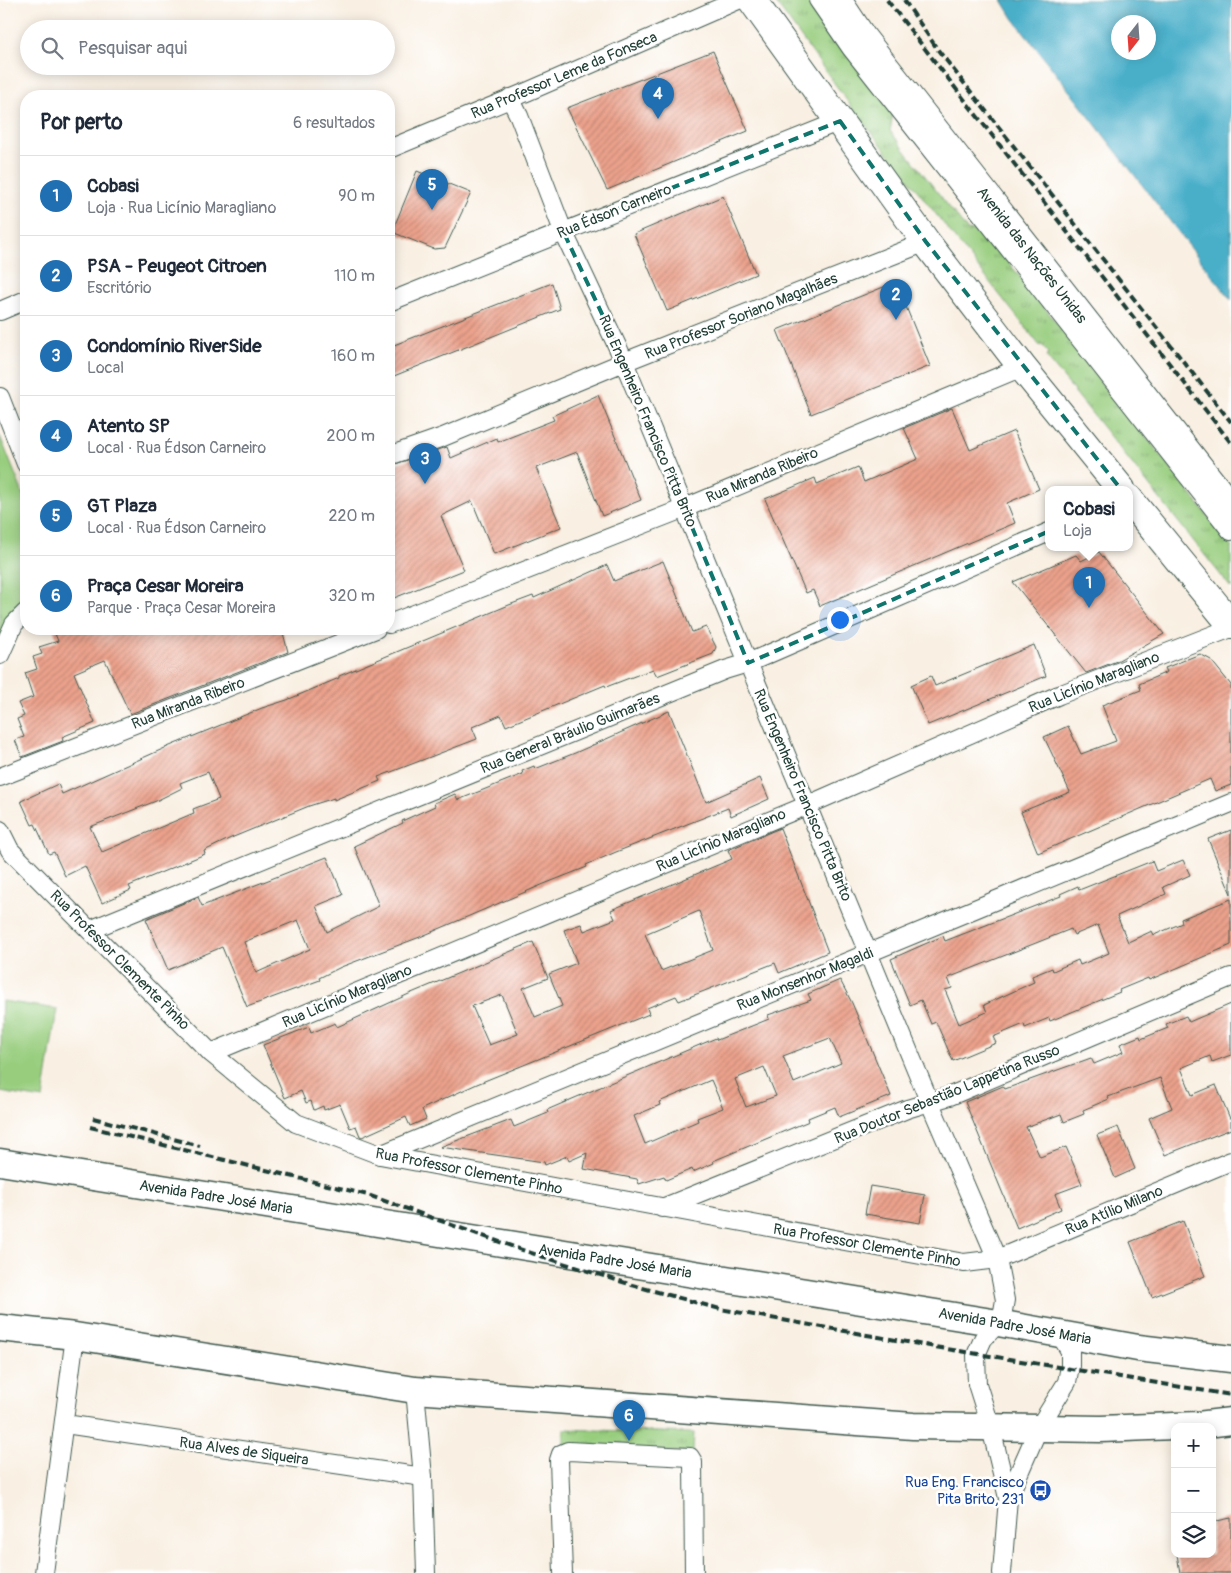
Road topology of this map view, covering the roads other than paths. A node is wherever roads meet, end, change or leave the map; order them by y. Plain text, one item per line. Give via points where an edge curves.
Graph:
1 (738, 0) edge
2 (752, 0) edge
3 (818, 0) edge
4 (837, 0) edge
5 (510, 98) junction
6 (840, 121) junction
7 (395, 146) edge
8 (563, 231) junction
9 (926, 242) junction
10 (395, 300) edge
11 (20, 303) edge
12 (0, 311) edge
13 (624, 362) junction
14 (1022, 367) junction
15 (0, 397) edge
16 (20, 445) edge
17 (395, 454) edge
18 (1119, 486) edge
19 (1133, 505) edge
20 (685, 508) junction
21 (1231, 508) edge
22 (1231, 531) edge
23 (1045, 534) edge
24 (20, 618) edge
25 (395, 622) edge
26 (1231, 626) edge
27 (361, 635) edge
28 (0, 655) edge
29 (748, 663) junction
30 (0, 777) edge
31 (1231, 803) edge
32 (808, 805) junction
33 (0, 830) edge
34 (90, 930) junction
35 (868, 953) junction
36 (1231, 977) edge
37 (212, 1053) junction
38 (930, 1103) junction
39 (380, 1155) junction
40 (1231, 1161) edge
41 (0, 1162) edge
42 (661, 1208) junction
43 (997, 1259) junction
44 (998, 1322) junction
45 (0, 1328) edge
46 (1059, 1333) junction
47 (75, 1336) junction
48 (1231, 1359) edge
49 (416, 1390) junction
50 (1231, 1421) edge
51 (65, 1424) junction
52 (1039, 1427) junction
53 (991, 1428) junction
54 (423, 1477) junction
55 (1008, 1498) junction
56 (44, 1573) edge
57 (426, 1573) edge
58 (563, 1573) edge
59 (694, 1573) edge
60 (1002, 1573) edge

1 - 5 street, Rua Professor Leme da Fonseca
2 - 6 highway
3 - 22 street via 851,48
4 - 21 highway, Avenida das Nações Unidas via 863,39
5 - 7 street, Rua Professor Leme da Fonseca
5 - 8 street, Rua Engenheiro Francisco Pitta Brito
6 - 8 street, Rua Édson Carneiro
6 - 9 highway
8 - 10 street, Rua Édson Carneiro
8 - 13 street, Rua Engenheiro Francisco Pitta Brito
9 - 13 street, Rua Professor Soriano Magalhães
9 - 14 highway
11 - 12 street
13 - 17 street, Rua Professor Soriano Magalhães via 444,438
13 - 20 street, Rua Engenheiro Francisco Pitta Brito
14 - 18 highway
14 - 20 street, Rua Miranda Ribeiro
15 - 16 street
19 - 26 highway
20 - 25 street, Rua Miranda Ribeiro
20 - 29 street, Rua Engenheiro Francisco Pitta Brito
23 - 29 street, Rua General Bráulio Guimarães
24 - 28 street
26 - 32 street, Rua Licínio Maragliano via 1059,695
27 - 30 street, Rua Miranda Ribeiro
29 - 32 street, Rua Engenheiro Francisco Pitta Brito
29 - 34 street, Rua General Bráulio Guimarães
31 - 35 street, Rua Monsenhor Magaldi
32 - 35 street, Rua Engenheiro Francisco Pitta Brito
32 - 37 street, Rua Licínio Maragliano
33 - 34 street, Rua Professor Clemente Pinho via 10,850
34 - 37 street, Rua Professor Clemente Pinho
35 - 38 street, Rua Engenheiro Francisco Pitta Brito
35 - 39 street, Rua Monsenhor Magaldi
36 - 38 street, Rua Doutor Sebastião Lappetina Russo
37 - 39 street, Rua Professor Clemente Pinho via 296,1123
38 - 42 street, Rua Doutor Sebastião Lappetina Russo
38 - 43 street, Rua Engenheiro Francisco Pitta Brito
39 - 42 street, Rua Professor Clemente Pinho
40 - 43 street, Rua Atílio Milano
41 - 44 main road, Avenida Padre José Maria
42 - 43 street, Rua Professor Clemente Pinho via 964,1263
43 - 44 street, Rua Engenheiro Francisco Pitta Brito via 1006,1300
44 - 46 main road, Avenida Padre José Maria
44 - 53 street, Rua Engenheiro Francisco Pitta Brito via 984,1338 976,1355 978,1384
45 - 47 main road
46 - 48 main road, Avenida Padre José Maria via 1138,1348
46 - 52 street, Rua Engenheiro Francisco Pitta Brito via 1070,1351 1070,1366 1066,1382
47 - 49 main road
47 - 51 street
49 - 53 main road via 768,1417
49 - 54 street
50 - 52 main road via 1101,1429
51 - 54 street, Rua Alves de Siqueira
51 - 56 street
52 - 53 main road
52 - 55 street, Rua Engenheiro Francisco Pitta Brito
53 - 55 street, Rua Engenheiro Francisco Pitta Brito
54 - 57 street
55 - 60 street, Rua Engenheiro Francisco Pitta Brito
58 - 59 street via 559,1460 561,1454 568,1451 690,1457 693,1462

